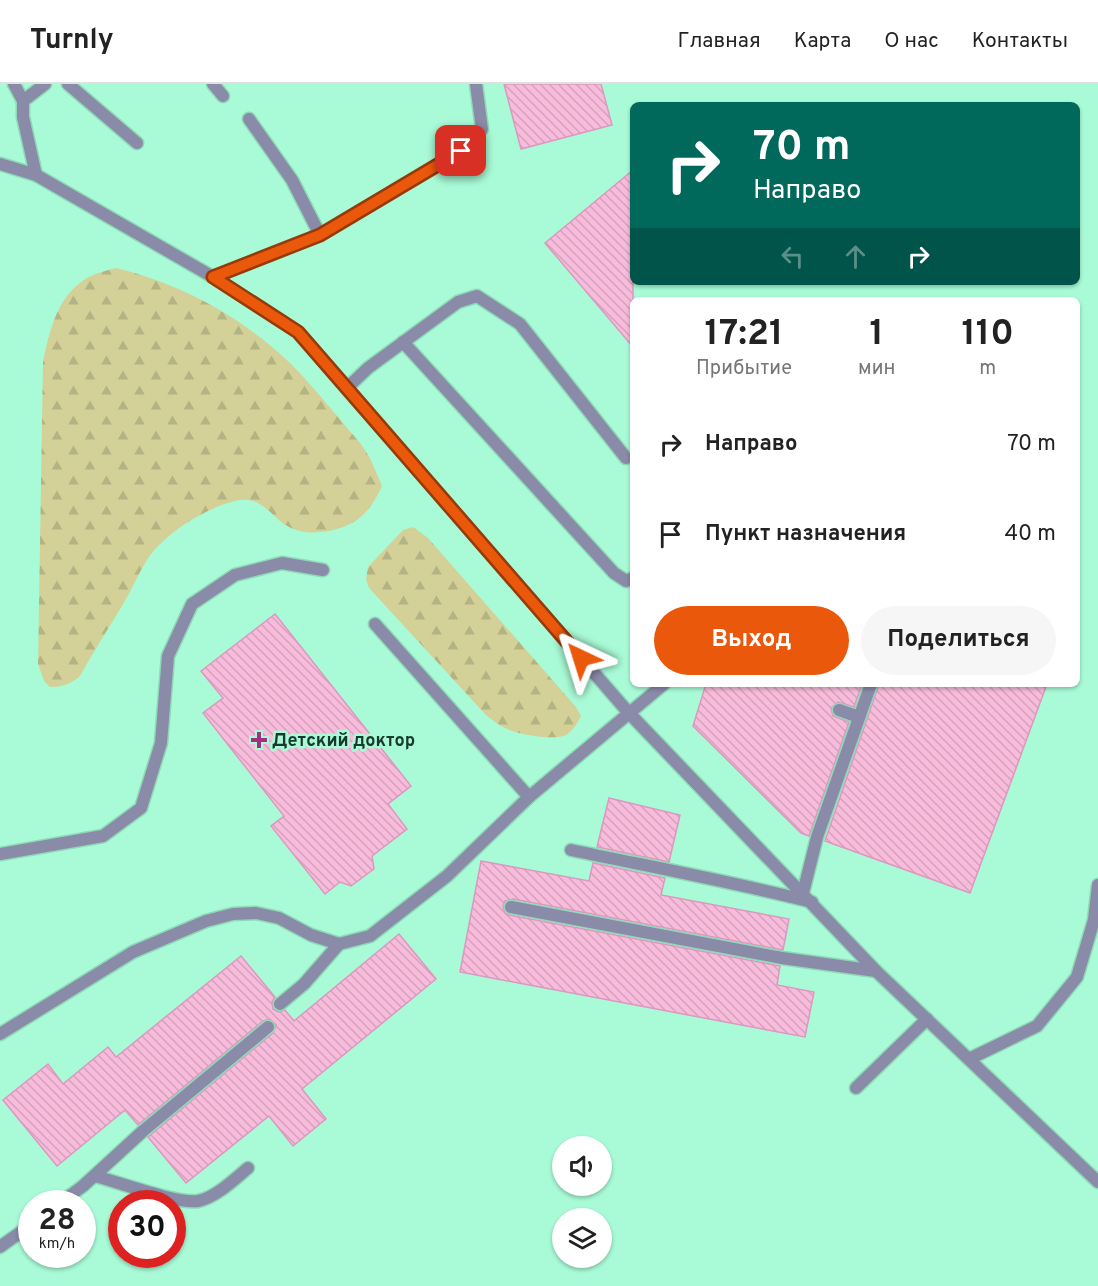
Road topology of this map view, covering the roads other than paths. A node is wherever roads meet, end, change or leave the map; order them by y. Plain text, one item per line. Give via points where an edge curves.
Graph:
1 (14, 84) edge
2 (45, 84) edge
3 (68, 84) edge
4 (213, 84) edge
5 (476, 85) edge
6 (223, 96) dead end
7 (24, 101) junction
8 (249, 118) dead end
9 (137, 143) dead end
10 (0, 164) edge
11 (36, 175) junction
12 (320, 235) junction
13 (213, 277) junction
14 (403, 342) junction
15 (347, 388) junction
16 (626, 459) dead end
17 (323, 570) dead end
18 (630, 579) edge
19 (375, 624) dead end
20 (659, 687) edge
21 (870, 687) edge
22 (839, 710) dead end
23 (628, 712) junction
24 (859, 717) junction
25 (529, 797) junction
26 (572, 850) dead end
27 (0, 854) edge
28 (1098, 885) edge
29 (803, 893) junction
30 (812, 902) junction
31 (511, 907) dead end
32 (339, 944) junction
33 (876, 970) junction
34 (280, 1004) dead end
35 (927, 1019) junction
36 (268, 1027) dead end
37 (0, 1034) edge
38 (969, 1059) junction
39 (856, 1088) dead end
40 (248, 1168) dead end
41 (95, 1176) junction
42 (1097, 1181) edge
43 (77, 1190) edge
44 (18, 1234) edge
45 (0, 1247) edge

1 - 7 street
2 - 7 street
3 - 9 street
4 - 6 street
5 - 12 street via 482,129 461,151
7 - 11 street via 23,117
8 - 12 street via 292,180
10 - 11 street
11 - 13 street
12 - 13 street
13 - 15 street via 298,332
14 - 15 street
14 - 16 street via 458,302 477,296 520,324
14 - 18 street via 614,573
15 - 23 street
17 - 27 street via 282,563 235,576 192,604 168,656 161,743 141,808 103,836
19 - 25 street
20 - 23 street
21 - 24 street
22 - 24 street
23 - 25 street
23 - 29 street
24 - 29 street via 817,837
25 - 32 street via 447,876 370,936
26 - 30 street
28 - 38 street via 1094,920 1077,977 1037,1026
29 - 30 street
30 - 33 street
31 - 33 street via 782,958
32 - 34 street via 304,984
32 - 37 street via 310,935 279,918 256,913 215,918 133,952
33 - 35 street
35 - 38 street
35 - 39 street
36 - 41 street
38 - 42 street
40 - 41 street via 223,1189 199,1201 180,1200
41 - 43 street
44 - 45 street

